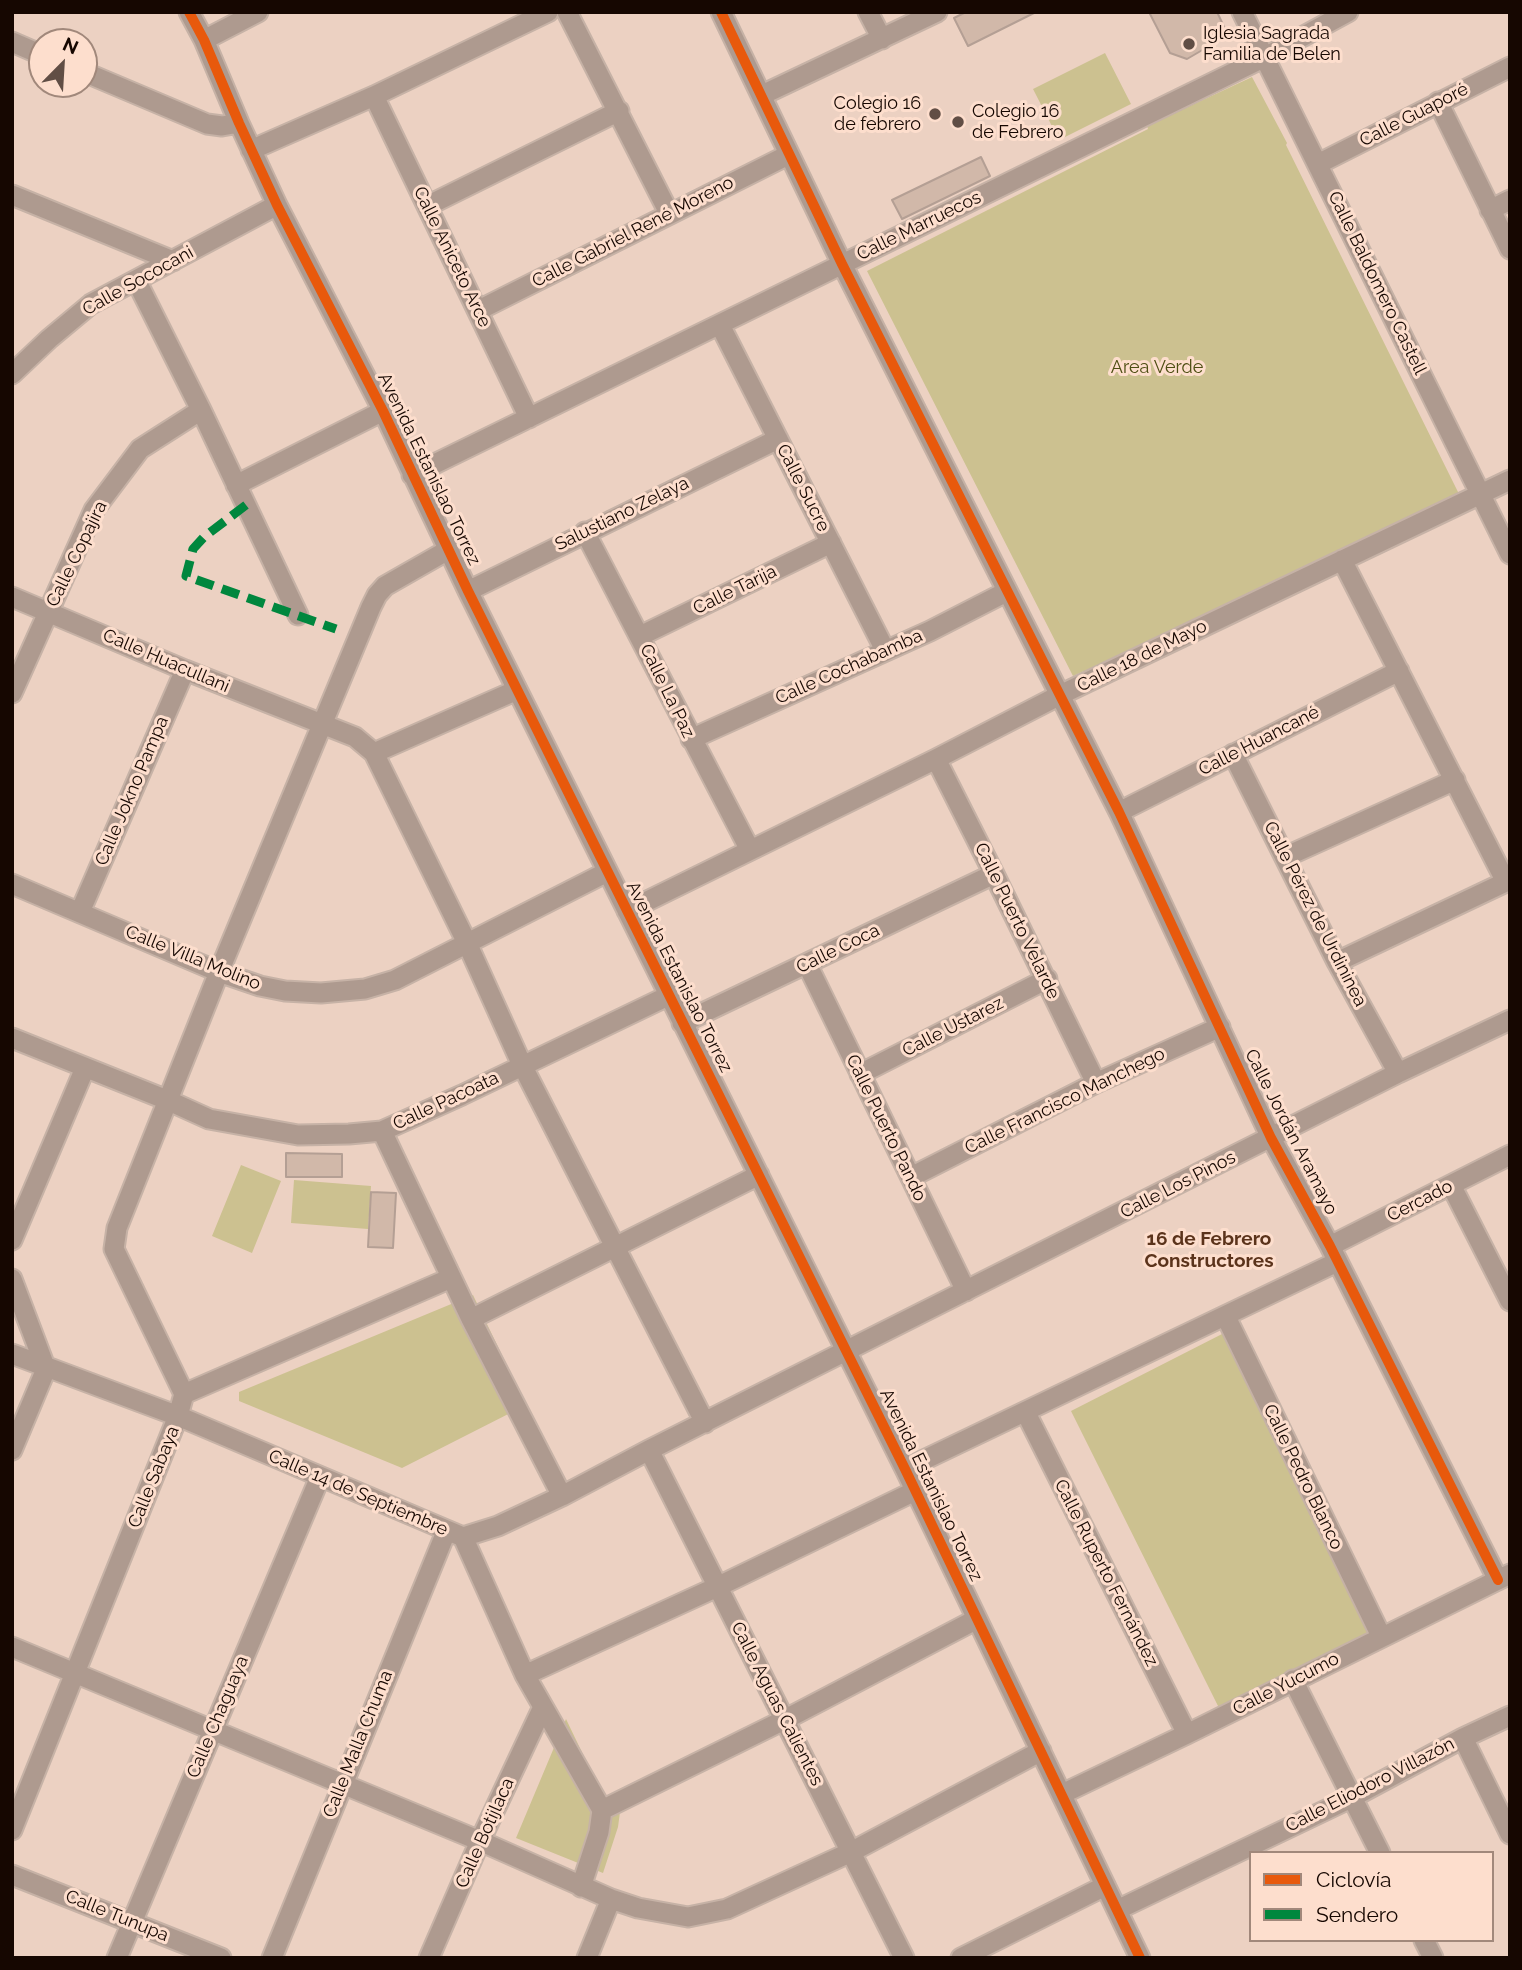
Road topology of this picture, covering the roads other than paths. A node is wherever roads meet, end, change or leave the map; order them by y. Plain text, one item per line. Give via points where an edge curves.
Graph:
1 (189, 12) edge
2 (258, 12) edge
3 (548, 12) edge
4 (567, 12) edge
5 (721, 12) edge
6 (868, 12) edge
7 (937, 12) edge
8 (1242, 12) edge
9 (1348, 12) edge
10 (882, 38) junction
11 (204, 40) junction
12 (1265, 57) junction
13 (1510, 66) edge
14 (98, 78) edge
15 (762, 95) junction
16 (374, 96) junction
17 (1438, 102) junction
18 (619, 111) junction
19 (239, 123) junction
20 (251, 150) junction
21 (788, 155) junction
22 (1318, 163) junction
23 (12, 195) edge
24 (1510, 200) edge
25 (277, 205) junction
26 (427, 206) junction
27 (1490, 210) junction
28 (669, 213) junction
29 (1510, 249) edge
30 (173, 261) junction
31 (842, 264) junction
32 (136, 280) junction
33 (479, 310) junction
34 (720, 325) junction
35 (12, 374) edge
36 (201, 410) junction
37 (383, 411) junction
38 (529, 418) junction
39 (778, 439) junction
40 (412, 475) junction
41 (1510, 480) edge
42 (236, 485) junction
43 (1482, 495) junction
44 (585, 532) junction
45 (831, 543) junction
46 (448, 550) junction
47 (1510, 554) edge
48 (1342, 560) junction
49 (468, 591) junction
50 (1006, 592) junction
51 (12, 597) edge
52 (48, 611) junction
53 (298, 615) dead end
54 (640, 636) junction
55 (886, 650) junction
56 (185, 670) junction
57 (1399, 671) junction
58 (517, 690) junction
59 (12, 693) edge
60 (1060, 695) junction
61 (321, 724) junction
62 (691, 739) junction
63 (374, 753) junction
64 (1233, 754) junction
65 (936, 759) junction
66 (1455, 780) junction
67 (1119, 812) junction
68 (750, 850) junction
69 (1285, 857) junction
70 (607, 872) junction
71 (995, 874) junction
72 (1508, 881) edge
73 (12, 884) edge
74 (627, 911) junction
75 (80, 912) junction
76 (467, 943) junction
77 (1337, 962) junction
78 (807, 964) junction
79 (219, 972) junction
80 (1046, 979) junction
81 (670, 995) junction
82 (1510, 1020) edge
83 (682, 1023) junction
84 (1220, 1027) junction
85 (14, 1043) edge
86 (522, 1065) junction
87 (85, 1068) junction
88 (1398, 1073) junction
89 (860, 1074) junction
90 (1096, 1083) junction
91 (167, 1100) junction
92 (382, 1131) junction
93 (1271, 1138) junction
94 (1510, 1156) edge
95 (759, 1175) junction
96 (911, 1177) junction
97 (1451, 1185) junction
98 (12, 1240) edge
99 (617, 1248) junction
100 (1334, 1254) junction
101 (451, 1278) junction
102 (12, 1279) edge
103 (966, 1291) junction
104 (1508, 1294) edge
105 (1226, 1317) junction
106 (471, 1319) junction
107 (846, 1351) junction
108 (12, 1354) edge
109 (46, 1368) junction
110 (184, 1394) junction
111 (1026, 1413) junction
112 (178, 1416) junction
113 (705, 1423) junction
114 (12, 1450) edge
115 (649, 1450) junction
116 (905, 1469) junction
117 (320, 1477) junction
118 (915, 1491) junction
119 (562, 1496) junction
120 (454, 1534) junction
121 (1504, 1577) edge
122 (717, 1587) junction
123 (977, 1619) junction
124 (1381, 1636) junction
125 (12, 1647) edge
126 (76, 1674) junction
127 (525, 1675) junction
128 (1293, 1680) junction
129 (542, 1709) junction
130 (1510, 1716) edge
131 (786, 1719) junction
132 (213, 1730) junction
133 (1187, 1734) junction
134 (1463, 1738) junction
135 (1041, 1751) junction
136 (342, 1784) junction
137 (1062, 1794) junction
138 (1351, 1798) junction
139 (602, 1810) junction
140 (12, 1830) edge
141 (1510, 1834) edge
142 (480, 1842) junction
143 (1379, 1851) edge
144 (851, 1852) junction
145 (12, 1875) edge
146 (1105, 1886) junction
147 (581, 1887) junction
148 (611, 1899) junction
149 (1117, 1910) junction
150 (132, 1922) junction
151 (1425, 1942) edge
152 (117, 1958) edge
153 (221, 1958) edge
154 (272, 1958) edge
155 (429, 1958) edge
156 (587, 1958) edge
157 (904, 1958) edge
158 (961, 1958) edge
159 (1140, 1958) edge
160 (1433, 1958) edge

1 - 11 street, Avenida Estanislao Torrez
2 - 11 street
3 - 16 street
4 - 18 street
5 - 15 street, Calle Jordán Aramayo
6 - 10 street
7 - 10 street
8 - 12 street, Calle Baldomero Castell
9 - 12 street, Calle Marruecos
10 - 15 street
11 - 19 street, Avenida Estanislao Torrez
12 - 22 street, Calle Baldomero Castell
12 - 31 street, Calle Marruecos
13 - 17 street, Calle Guaporé
14 - 19 street via 207,124
15 - 21 street, Calle Jordán Aramayo
16 - 20 street
16 - 26 street, Calle Aniceto Arce
17 - 22 street, Calle Guaporé
17 - 27 street
18 - 26 street
18 - 28 street
19 - 20 street, Avenida Estanislao Torrez
20 - 25 street, Avenida Estanislao Torrez
21 - 28 street, Calle Gabriel René Moreno
21 - 31 street, Calle Jordán Aramayo
22 - 43 street, Calle Baldomero Castell
23 - 30 street
24 - 27 street
25 - 30 street, Calle Sococani
25 - 37 street, Avenida Estanislao Torrez
26 - 33 street, Calle Aniceto Arce
27 - 29 street
28 - 33 street, Calle Gabriel René Moreno
30 - 32 street, Calle Sococani
31 - 34 street, Calle Marruecos
31 - 50 street, Calle Jordán Aramayo
32 - 35 street, Calle Sococani via 91,304
32 - 36 street
33 - 38 street, Calle Aniceto Arce
34 - 38 street, Calle Marruecos
34 - 39 street, Calle Sucre
36 - 42 street
36 - 52 street, Calle Copajira via 140,449 121,473 94,510
37 - 40 street, Avenida Estanislao Torrez
37 - 42 street
38 - 40 street, Calle Marruecos
39 - 44 street, Salustiano Zelaya
39 - 45 street, Calle Sucre
40 - 46 street, Avenida Estanislao Torrez
41 - 43 street, Calle 18 de Mayo
42 - 53 street
43 - 47 street, Calle Baldomero Castell
43 - 48 street, Calle 18 de Mayo
44 - 49 street, Salustiano Zelaya
44 - 54 street, Calle La Paz
45 - 54 street, Calle Tarija
45 - 55 street, Calle Sucre
46 - 49 street, Avenida Estanislao Torrez
46 - 61 street via 377,595
48 - 57 street
48 - 60 street, Calle 18 de Mayo
49 - 58 street, Avenida Estanislao Torrez
50 - 55 street, Calle Cochabamba
50 - 60 street, Calle Jordán Aramayo
51 - 52 street, Calle Huacullani
52 - 56 street, Calle Huacullani
52 - 59 street, Calle Copajira
54 - 62 street, Calle La Paz
55 - 62 street, Calle Cochabamba
56 - 61 street, Calle Huacullani
56 - 75 street, Calle Jokno Pampa
57 - 64 street, Calle Huancané
57 - 66 street
58 - 63 street
58 - 70 street, Avenida Estanislao Torrez
60 - 65 street, Calle 18 de Mayo
60 - 67 street, Calle Jordán Aramayo
61 - 63 street, Calle Huacullani via 355,737
61 - 79 street
62 - 68 street, Calle La Paz
63 - 76 street
64 - 67 street, Calle Huancané
64 - 69 street, Calle Pérez de Urdininea
65 - 68 street, Calle 18 de Mayo
65 - 71 street, Calle Puerto Velarde
66 - 69 street
66 - 72 street
67 - 84 street, Calle Jordán Aramayo
68 - 74 street, Calle 18 de Mayo
69 - 77 street, Calle Pérez de Urdininea
70 - 74 street, Avenida Estanislao Torrez
70 - 76 street, Calle Villa Molino
71 - 78 street, Calle Coca
71 - 80 street, Calle Puerto Velarde
72 - 77 street
73 - 75 street, Calle Villa Molino
74 - 81 street, Avenida Estanislao Torrez
75 - 79 street, Calle Villa Molino
76 - 79 street, Calle Villa Molino via 365,989 285,990
76 - 86 street
77 - 88 street, Calle Pérez de Urdininea
78 - 83 street, Calle Coca
78 - 89 street, Calle Puerto Pando
79 - 91 street
80 - 89 street, Calle Ustarez
80 - 90 street, Calle Puerto Velarde
81 - 83 street, Avenida Estanislao Torrez
81 - 86 street, Calle Pacoata
82 - 88 street, Calle Los Pinos
83 - 95 street, Avenida Estanislao Torrez
84 - 90 street, Calle Francisco Manchego
84 - 93 street, Calle Jordán Aramayo
85 - 87 street, Calle Pacoata
86 - 92 street, Calle Pacoata
86 - 99 street
87 - 91 street, Calle Pacoata
87 - 98 street
88 - 93 street, Calle Los Pinos
89 - 96 street, Calle Puerto Pando
90 - 96 street, Calle Francisco Manchego
91 - 92 street, Calle Pacoata via 209,1119 298,1135
91 - 110 street via 117,1228 114,1249
92 - 101 street
93 - 100 street, Calle Jordán Aramayo
93 - 103 street, Calle Los Pinos
94 - 97 street, Cercado
95 - 99 street
95 - 107 street, Avenida Estanislao Torrez
96 - 103 street, Calle Puerto Pando
97 - 100 street, Cercado
97 - 104 street
99 - 106 street
99 - 113 street
100 - 105 street, Cercado
100 - 121 street, Calle Jordán Aramayo
101 - 106 street
101 - 110 street
102 - 109 street
103 - 107 street, Calle Los Pinos
105 - 111 street, Cercado
105 - 124 street, Calle Pedro Blanco
106 - 119 street
107 - 113 street, Calle 14 de Septiembre
107 - 116 street, Avenida Estanislao Torrez
108 - 109 street, Calle 14 de Septiembre
109 - 112 street, Calle 14 de Septiembre
109 - 114 street
110 - 112 street, Calle Sabaya
111 - 116 street, Cercado
111 - 133 street, Calle Ruperto Fernández
112 - 117 street, Calle 14 de Septiembre
112 - 126 street, Calle Sabaya
113 - 115 street, Calle 14 de Septiembre
115 - 119 street, Calle 14 de Septiembre
115 - 122 street, Calle Aguas Calientes
116 - 118 street, Avenida Estanislao Torrez
117 - 120 street, Calle 14 de Septiembre
117 - 132 street, Calle Chaguaya
118 - 122 street
118 - 123 street, Avenida Estanislao Torrez
119 - 120 street, Calle 14 de Septiembre via 498,1526
120 - 127 street
120 - 136 street, Calle Malla Chuma
121 - 124 street, Calle Yucumo
122 - 127 street
122 - 131 street, Calle Aguas Calientes
123 - 131 street
123 - 135 street, Avenida Estanislao Torrez
124 - 128 street, Calle Yucumo
125 - 126 street
126 - 132 street
126 - 140 street, Calle Sabaya
127 - 129 street
128 - 133 street, Calle Yucumo
128 - 138 street
129 - 139 street
129 - 142 street, Calle Botijlaca
130 - 134 street, Calle Eliodoro Villazón
131 - 139 street
131 - 144 street, Calle Aguas Calientes
132 - 136 street
132 - 150 street, Calle Chaguaya
133 - 137 street, Calle Yucumo
134 - 138 street, Calle Eliodoro Villazón
134 - 141 street
135 - 137 street, Avenida Estanislao Torrez
135 - 144 street
136 - 142 street
136 - 154 street, Calle Malla Chuma
137 - 146 street, Avenida Estanislao Torrez
138 - 143 street
138 - 149 street, Calle Eliodoro Villazón
139 - 147 street
142 - 147 street
142 - 155 street, Calle Botijlaca
144 - 148 street via 727,1909 688,1917
144 - 157 street, Calle Aguas Calientes
145 - 150 street, Calle Tunupa
146 - 149 street, Avenida Estanislao Torrez
146 - 158 street
147 - 148 street
148 - 156 street
149 - 159 street, Avenida Estanislao Torrez
150 - 152 street, Calle Chaguaya
150 - 153 street, Calle Tunupa
151 - 160 street

